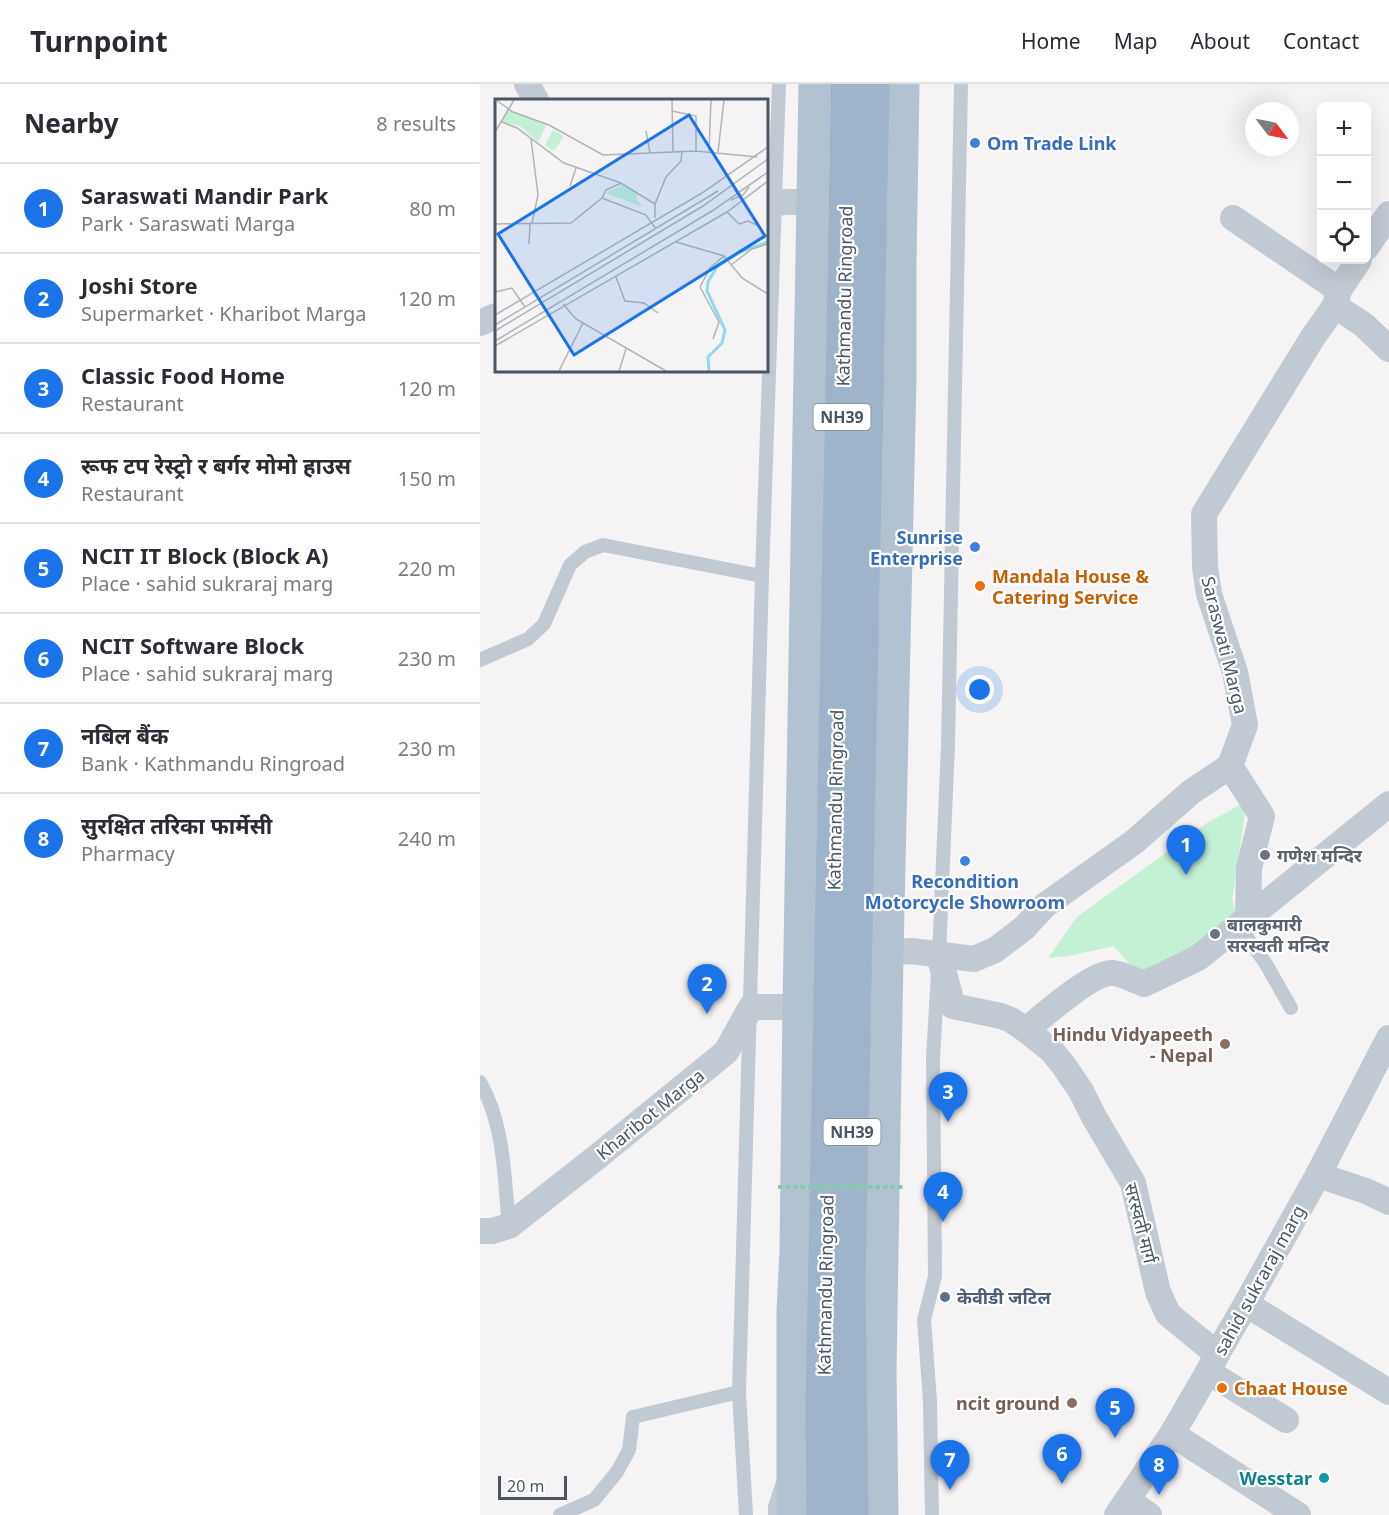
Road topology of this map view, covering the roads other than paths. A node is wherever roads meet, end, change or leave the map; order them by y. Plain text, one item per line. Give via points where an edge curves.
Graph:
1 (527, 84) edge
2 (778, 84) edge
3 (815, 84) edge
4 (848, 84) edge
5 (873, 84) edge
6 (903, 84) edge
7 (961, 84) edge
8 (535, 99) edge
9 (813, 202) junction
10 (771, 203) edge
11 (1389, 214) edge
12 (1233, 218) dead end
13 (1371, 241) edge
14 (1357, 264) edge
15 (1337, 298) junction
16 (495, 316) edge
17 (480, 323) edge
18 (768, 327) edge
19 (1389, 350) edge
20 (767, 372) edge
21 (762, 576) junction
22 (480, 660) edge
23 (848, 750) junction
24 (1230, 766) junction
25 (1389, 804) edge
26 (1244, 922) junction
27 (886, 953) junction
28 (939, 955) junction
29 (799, 1006) junction
30 (751, 1007) junction
31 (1291, 1008) dead end
32 (1026, 1030) junction
33 (1389, 1038) edge
34 (480, 1082) edge
35 (1318, 1175) junction
36 (1389, 1202) edge
37 (494, 1229) edge
38 (1246, 1304) junction
39 (1212, 1363) junction
40 (739, 1392) junction
41 (1389, 1392) edge
42 (1286, 1420) dead end
43 (1172, 1434) junction
44 (793, 1454) junction
45 (1123, 1508) edge
46 (560, 1515) edge
47 (746, 1515) edge
48 (775, 1515) edge
49 (794, 1515) edge
50 (823, 1515) edge
51 (852, 1515) edge
52 (882, 1515) edge
53 (932, 1515) edge
54 (1149, 1515) edge
55 (1298, 1515) edge

1 - 8 street
2 - 10 lane
3 - 9 main road
4 - 23 highway, Kathmandu Ringroad / NH39
5 - 23 highway, Kathmandu Ringroad / NH39
6 - 27 main road
7 - 28 lane via 948,745
9 - 10 street
9 - 29 main road
10 - 18 lane
11 - 13 street
12 - 15 street
14 - 15 street, Saraswati Marga
15 - 19 street
15 - 24 street, Saraswati Marga via 1204,514 1209,594 1235,672 1245,725
16 - 17 street
20 - 21 lane
21 - 22 lane via 603,545 585,552 570,565 544,624 528,639
21 - 30 lane
23 - 50 highway, Kathmandu Ringroad / NH39 via 823,1396
23 - 51 highway, Kathmandu Ringroad / NH39
24 - 26 street via 1262,816 1249,868
24 - 28 street via 1044,906 1024,928 995,950 974,959
25 - 26 street
26 - 31 lane
26 - 32 street via 1198,958 1144,984 1113,973 1100,975
27 - 28 street
27 - 52 main road via 880,1372
28 - 32 street via 953,1006 1001,1016
28 - 53 lane via 933,1058 935,1276 924,1320
29 - 30 street
29 - 44 main road
30 - 37 street, Kharibot Marga via 726,1052 597,1157
30 - 40 lane
32 - 39 street, सरस्वती मार्ग via 1053,1051 1064,1066 1133,1183 1158,1292 1168,1314
33 - 35 street, sahid sukraraj marg
34 - 37 lane via 501,1137
35 - 36 street
35 - 38 street, sahid sukraraj marg
38 - 39 street, sahid sukraraj marg
38 - 41 street
39 - 42 street, सरस्वती मार्ग
39 - 43 street, sahid sukraraj marg
40 - 46 lane via 633,1417 629,1450 617,1472 594,1500
40 - 47 lane
43 - 45 street, sahid sukraraj marg
43 - 55 street
44 - 48 lane
44 - 49 main road
45 - 54 street

